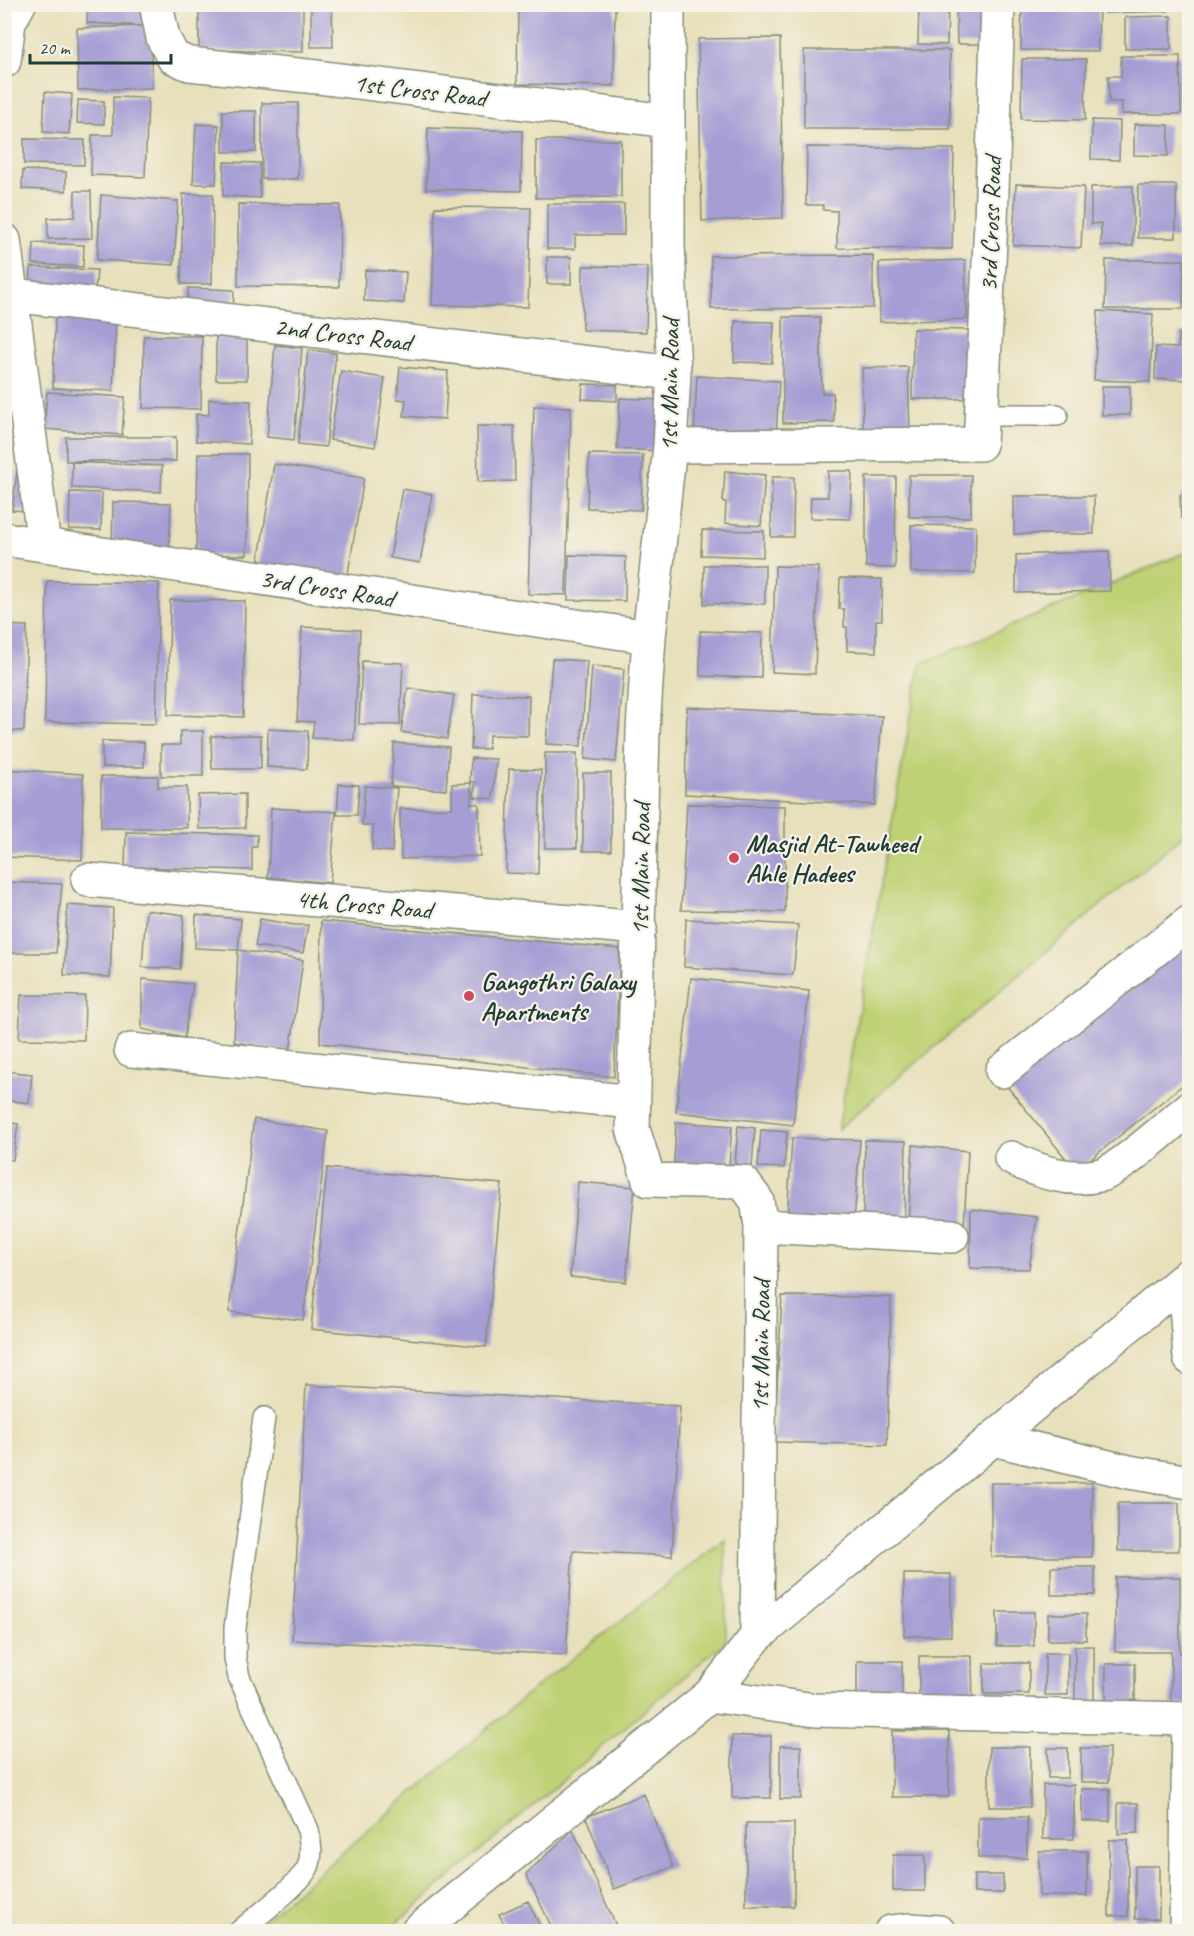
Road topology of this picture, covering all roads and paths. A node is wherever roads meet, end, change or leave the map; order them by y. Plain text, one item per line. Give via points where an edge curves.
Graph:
1 (19, 4) edge
2 (156, 4) edge
3 (668, 4) edge
4 (998, 4) edge
5 (4, 61) edge
6 (668, 121) junction
7 (4, 240) edge
8 (12, 295) junction
9 (674, 373) junction
10 (1057, 415) dead end
11 (981, 430) junction
12 (670, 446) junction
13 (4, 539) edge
14 (44, 545) junction
15 (650, 637) junction
16 (88, 880) dead end
17 (1190, 922) edge
18 (640, 928) junction
19 (131, 1050) dead end
20 (1002, 1071) dead end
21 (633, 1102) junction
22 (1190, 1108) edge
23 (1011, 1158) dead end
24 (761, 1226) junction
25 (952, 1236) dead end
26 (1187, 1276) edge
27 (1190, 1358) edge
28 (264, 1418) dead end
29 (993, 1439) junction
30 (1190, 1482) edge
31 (757, 1636) junction
32 (710, 1695) junction
33 (239, 1932) edge
34 (417, 1932) edge
35 (891, 1932) edge
36 (939, 1932) edge
37 (1186, 1932) edge

1 - 5 street via 9,22
2 - 6 street, 1st Cross Road via 163,38 173,57 189,64
3 - 6 street, 1st Main Road
4 - 11 street, 3rd Cross Road
6 - 9 street, 1st Main Road
7 - 8 street
8 - 9 street, 2nd Cross Road
8 - 14 street
9 - 12 street, 1st Main Road
10 - 11 lane
11 - 12 street
12 - 15 street, 1st Main Road
13 - 14 street, 3rd Cross Road
14 - 15 street, 3rd Cross Road
15 - 18 street, 1st Main Road via 643,730
16 - 18 street, 4th Cross Road
17 - 20 street
18 - 21 street, 1st Main Road
19 - 21 street
21 - 24 street, 1st Main Road via 633,1129 650,1180 743,1182 757,1201
22 - 23 street via 1102,1175 1073,1178 1039,1172
24 - 25 street
24 - 31 street, 1st Main Road
26 - 27 street
26 - 29 street
28 - 33 lane via 235,1628 235,1658 239,1677 308,1830 311,1851 308,1868 300,1879
29 - 30 street via 1129,1472
29 - 31 street
31 - 32 street
32 - 34 street
32 - 37 street via 815,1710 1189,1719
35 - 36 street

